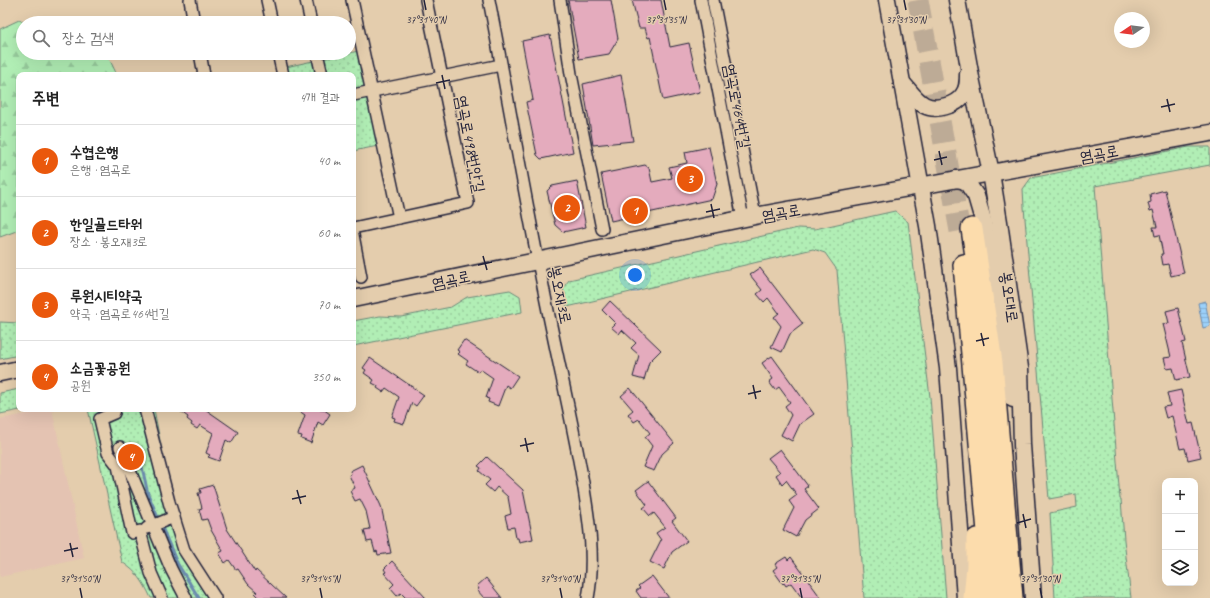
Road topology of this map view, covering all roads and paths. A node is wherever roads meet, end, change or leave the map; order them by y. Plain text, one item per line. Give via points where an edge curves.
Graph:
1 (190, 0) edge
2 (267, 0) edge
3 (306, 0) edge
4 (352, 0) edge
5 (426, 0) edge
6 (489, 0) edge
7 (560, 0) edge
8 (702, 0) edge
9 (713, 0) edge
10 (887, 0) edge
11 (957, 0) edge
12 (193, 16) edge
13 (270, 16) edge
14 (309, 16) edge
15 (355, 16) edge
16 (356, 18) edge
17 (201, 60) edge
18 (280, 60) edge
19 (319, 60) edge
20 (501, 65) junction
21 (969, 65) junction
22 (203, 72) edge
23 (282, 72) edge
24 (321, 72) edge
25 (442, 77) junction
26 (902, 83) junction
27 (372, 92) junction
28 (356, 95) edge
29 (1210, 133) edge
30 (991, 173) junction
31 (956, 180) junction
32 (920, 186) junction
33 (751, 192) junction
34 (739, 196) junction
35 (749, 217) junction
36 (399, 218) junction
37 (356, 227) edge
38 (602, 230) dead end
39 (356, 251) edge
40 (538, 261) junction
41 (361, 277) dead end
42 (356, 298) edge
43 (992, 363) junction
44 (16, 370) edge
45 (0, 373) edge
46 (975, 385) junction
47 (114, 412) edge
48 (147, 412) edge
49 (99, 414) edge
50 (1022, 445) junction
51 (120, 448) dead end
52 (174, 517) junction
53 (152, 526) junction
54 (140, 531) junction
55 (162, 598) edge
56 (186, 598) edge
57 (215, 598) edge
58 (588, 598) edge
59 (965, 598) edge
60 (974, 598) edge
61 (994, 598) edge
62 (1012, 598) edge
63 (1024, 598) edge
64 (1033, 598) edge

1 - 12 street
2 - 13 street
3 - 14 street
4 - 15 street
5 - 25 street, 염곡로498번안길
6 - 20 street, 봉오재3로
7 - 38 street via 571,74
8 - 34 street, 염곡로464번길
9 - 33 street, 염곡로464번길
10 - 26 main road
11 - 21 main road, 봉오대로
16 - 27 street
17 - 22 street
18 - 23 street
19 - 24 street
20 - 25 street
20 - 40 street, 봉오재3로
21 - 26 main road via 967,87 963,96 955,103 945,106 934,108 925,105
21 - 30 main road, 봉오대로
25 - 27 street
25 - 36 street, 염곡로498번안길 via 468,203
26 - 32 main road
27 - 28 street
27 - 36 street
29 - 30 main road, 염곡로
30 - 31 main road, 염곡로
30 - 50 main road, 봉오대로 via 1020,368
31 - 32 main road, 염곡로
31 - 50 main road via 966,181 976,196 983,220
32 - 35 main road, 염곡로
32 - 59 main road via 948,368
33 - 34 street via 746,200
33 - 35 street, 염곡로464번길
34 - 35 street, 염곡로464번길
35 - 40 main road, 염곡로
36 - 37 street, 염곡로498번안길
39 - 41 street
40 - 42 main road, 염곡로
40 - 58 street, 봉오재3로 via 577,447 589,523 592,567
43 - 46 highway, 봉오대로 via 966,230
43 - 62 highway, 봉오대로
43 - 63 highway via 1011,521
44 - 45 main road
46 - 60 highway via 977,566
46 - 61 highway, 봉오대로
47 - 49 street
48 - 52 street
49 - 54 street via 108,453 118,466 132,533
50 - 64 main road, 봉오대로
51 - 53 street
52 - 53 street
52 - 57 street via 184,550
53 - 54 street
53 - 56 street
54 - 55 street via 151,573

